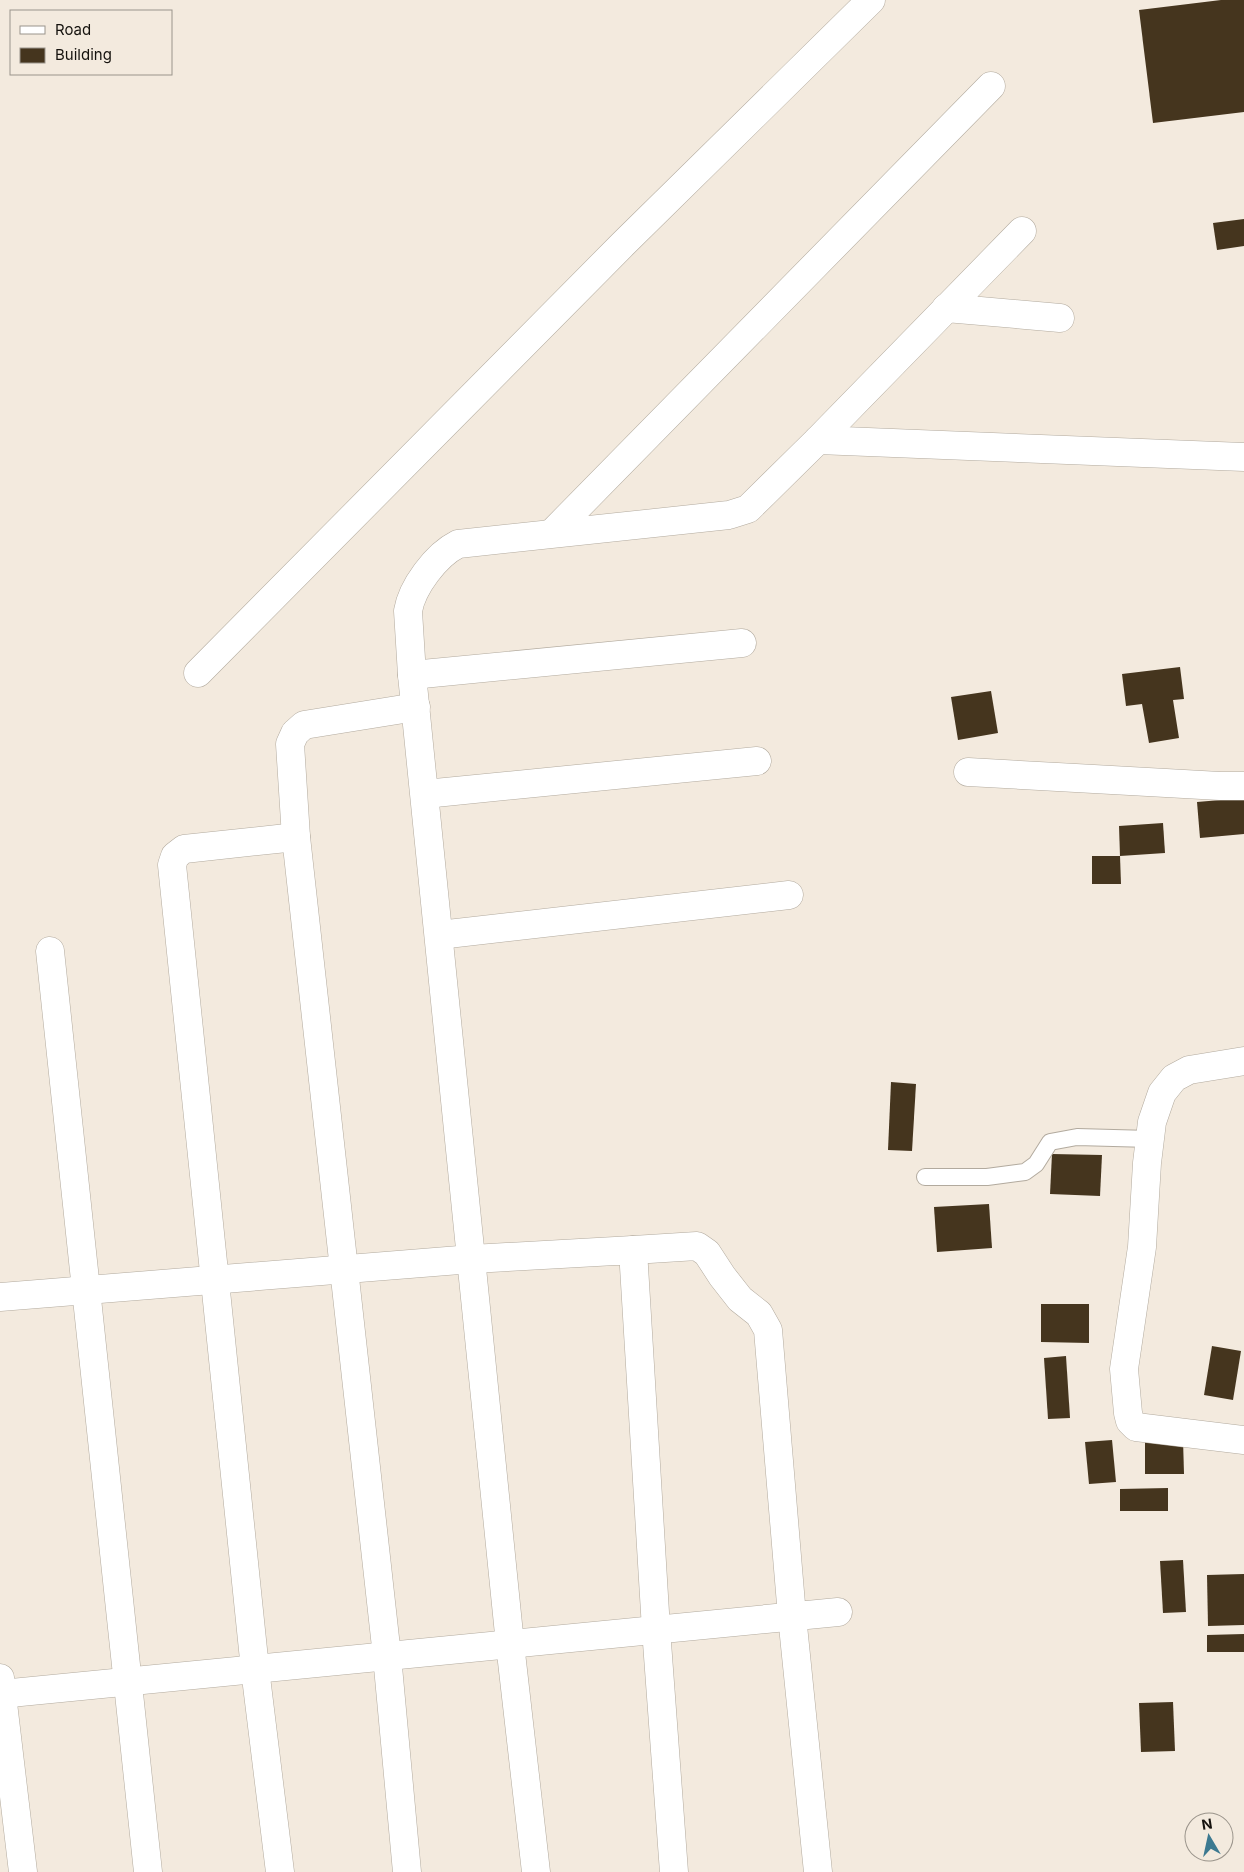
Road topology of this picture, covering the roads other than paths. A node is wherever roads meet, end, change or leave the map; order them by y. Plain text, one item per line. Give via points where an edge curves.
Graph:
1 (871, 0) edge
2 (991, 86) dead end
3 (1022, 231) dead end
4 (946, 308) junction
5 (1060, 318) dead end
6 (818, 440) junction
7 (1244, 457) edge
8 (552, 533) junction
9 (742, 643) dead end
10 (198, 674) dead end
11 (412, 675) junction
12 (416, 707) junction
13 (757, 761) dead end
14 (968, 772) dead end
15 (1244, 786) edge
16 (425, 794) junction
17 (296, 838) junction
18 (789, 895) dead end
19 (439, 935) junction
20 (50, 951) dead end
21 (1244, 1061) edge
22 (1150, 1138) junction
23 (926, 1177) dead end
24 (633, 1250) junction
25 (472, 1259) junction
26 (344, 1269) junction
27 (215, 1280) junction
28 (86, 1290) junction
29 (0, 1297) edge
30 (1244, 1440) edge
31 (838, 1612) dead end
32 (792, 1616) junction
33 (656, 1629) junction
34 (510, 1644) junction
35 (387, 1656) junction
36 (255, 1669) junction
37 (126, 1682) junction
38 (1, 1689) edge
39 (23, 1872) edge
40 (148, 1872) edge
41 (280, 1872) edge
42 (407, 1872) edge
43 (536, 1872) edge
44 (674, 1872) edge
45 (818, 1872) edge

1 - 10 street via 609,258
2 - 8 street
3 - 4 street
4 - 5 street
4 - 6 street
6 - 7 street
6 - 8 street via 748,509 736,514
8 - 11 street via 458,544 444,553 420,582 410,602
9 - 11 street
11 - 12 street
12 - 16 street
12 - 17 street via 304,725 294,733 290,744
13 - 16 street
14 - 15 street
16 - 19 street
17 - 26 street
17 - 27 street via 184,849 175,856 172,864
18 - 19 street
19 - 25 street
20 - 28 street
21 - 22 street via 1189,1070 1174,1078 1162,1094
22 - 23 lane via 1077,1137 1050,1142 1036,1164 1026,1172 987,1177
22 - 30 street via 1142,1247 1124,1369 1130,1421 1136,1427
24 - 25 street
24 - 32 street via 697,1246 707,1253 740,1299 758,1314 768,1330
24 - 33 street
25 - 26 street
25 - 34 street
26 - 27 street
26 - 35 street
27 - 28 street
27 - 36 street
28 - 29 street
28 - 37 street
31 - 32 street
32 - 33 street
32 - 45 street
33 - 34 street
33 - 44 street
34 - 35 street
34 - 43 street
35 - 36 street
35 - 42 street
36 - 37 street
36 - 41 street
37 - 38 street
37 - 40 street
38 - 39 street

